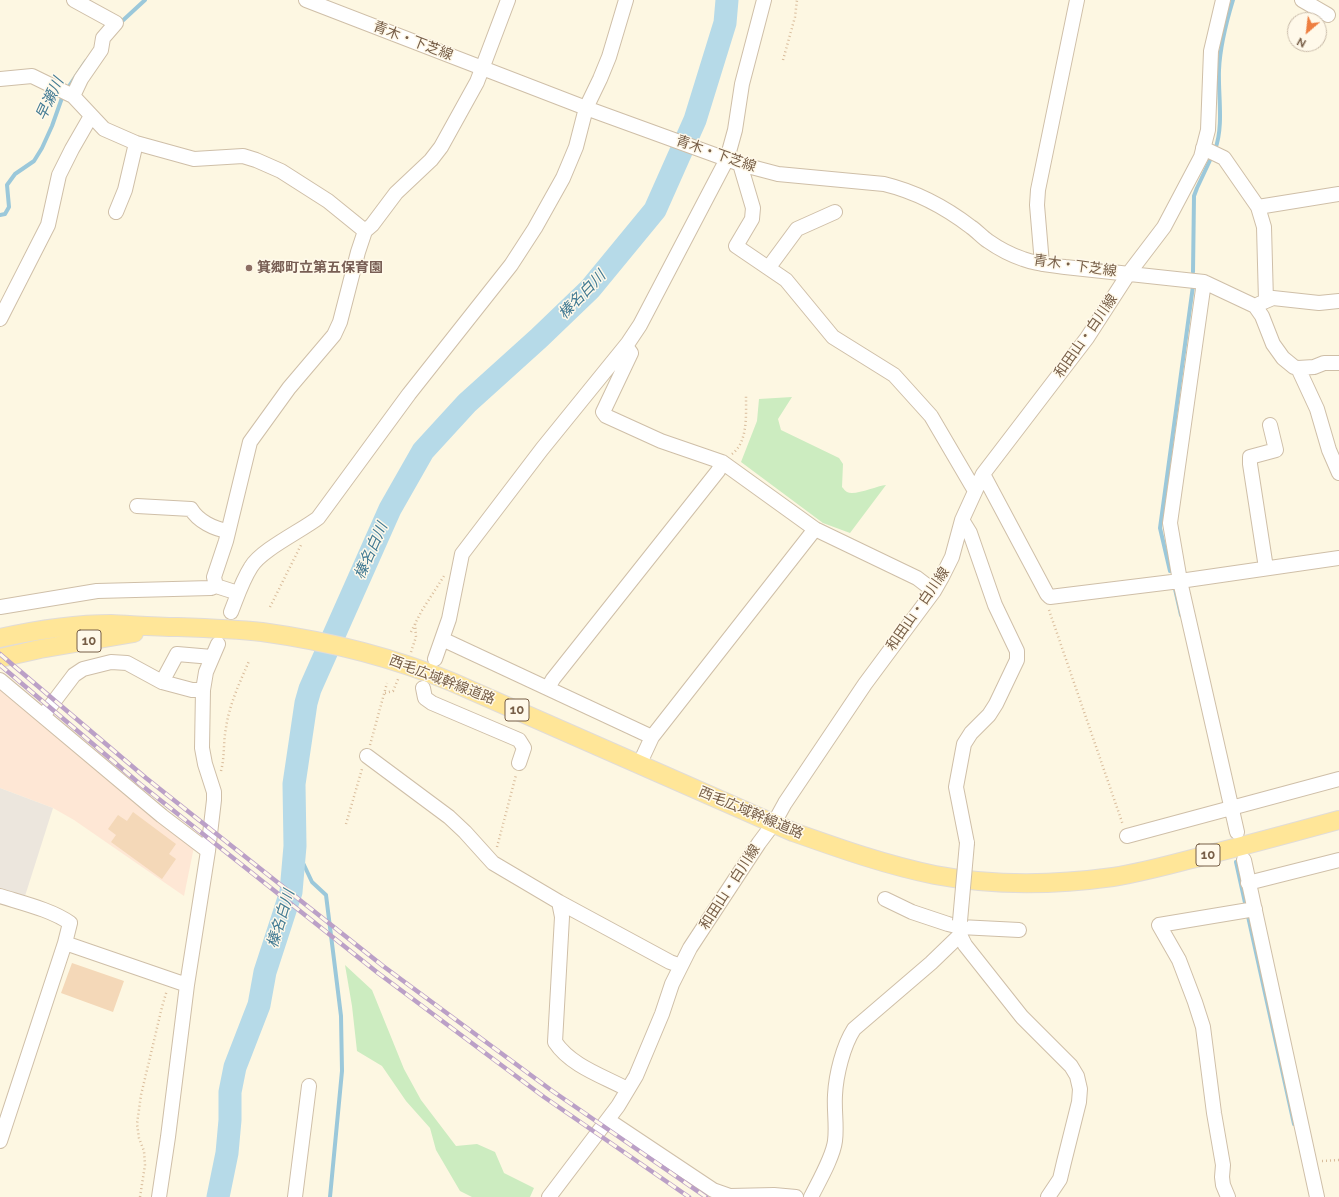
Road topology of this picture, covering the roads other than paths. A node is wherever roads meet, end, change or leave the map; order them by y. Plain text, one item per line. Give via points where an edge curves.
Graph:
1 (74, 0) edge
2 (306, 0) edge
3 (508, 0) edge
4 (626, 0) edge
5 (764, 0) edge
6 (1076, 0) edge
7 (1223, 0) edge
8 (1302, 0) edge
9 (325, 3) edge
10 (1328, 15) dead end
11 (483, 68) junction
12 (0, 79) edge
13 (67, 93) junction
14 (592, 110) junction
15 (91, 116) junction
16 (136, 143) junction
17 (1204, 149) junction
18 (721, 157) junction
19 (740, 164) junction
20 (1339, 194) edge
21 (1258, 207) junction
22 (116, 212) dead end
23 (835, 212) dead end
24 (365, 231) junction
25 (1042, 264) junction
26 (769, 267) junction
27 (1129, 274) junction
28 (1204, 282) junction
29 (1339, 300) edge
30 (1260, 303) junction
31 (0, 320) edge
32 (626, 346) junction
33 (1339, 363) edge
34 (1298, 368) junction
35 (1270, 424) dead end
36 (722, 462) junction
37 (1339, 473) edge
38 (983, 474) junction
39 (975, 491) junction
40 (137, 506) dead end
41 (962, 520) junction
42 (815, 529) junction
43 (228, 531) junction
44 (1339, 558) edge
45 (1266, 568) junction
46 (1180, 581) junction
47 (216, 586) junction
48 (934, 591) junction
49 (238, 593) junction
50 (0, 607) edge
51 (231, 612) dead end
52 (178, 628) junction
53 (0, 638) edge
54 (442, 639) junction
55 (218, 644) dead end
56 (0, 658) edge
57 (212, 658) junction
58 (435, 659) dead end
59 (0, 680) edge
60 (162, 682) junction
61 (423, 688) dead end
62 (548, 688) junction
63 (203, 690) junction
64 (43, 716) junction
65 (652, 737) junction
66 (367, 756) road end
67 (519, 763) road end
68 (639, 765) junction
69 (1339, 779) edge
70 (1232, 809) junction
71 (1339, 820) edge
72 (774, 823) junction
73 (1237, 832) dead end
74 (1127, 836) road end
75 (208, 851) junction
76 (1244, 860) dead end
77 (1339, 860) edge
78 (1248, 883) junction
79 (0, 896) edge
80 (885, 899) dead end
81 (559, 902) junction
82 (1254, 909) junction
83 (960, 928) junction
84 (1019, 930) dead end
85 (65, 944) junction
86 (682, 966) junction
87 (187, 985) junction
88 (309, 1086) dead end
89 (627, 1089) junction
90 (608, 1120) junction
91 (0, 1141) edge
92 (159, 1197) edge
93 (295, 1197) edge
94 (550, 1197) edge
95 (796, 1197) edge
96 (811, 1197) edge
97 (1048, 1197) edge
98 (1228, 1197) edge
99 (1317, 1197) edge

1 - 13 street via 116,23 81,79
2 - 9 street, 青木・下芝線
3 - 11 street
4 - 14 street
5 - 18 street via 742,84 735,130
6 - 25 street via 1038,190
7 - 17 street, 和田山・白川線 via 1210,51 1208,130
8 - 10 street
9 - 11 street, 青木・下芝線
11 - 14 street, 青木・下芝線
11 - 24 street via 441,147 396,193
12 - 13 street via 32,76
13 - 15 street
14 - 18 street, 青木・下芝線
14 - 49 street via 563,178 511,266 409,394 318,518 264,553 251,566
15 - 16 street via 104,129
15 - 31 street via 59,175 48,225
16 - 22 street via 125,190
16 - 24 street via 194,159 242,156 256,160 281,171 328,201
17 - 21 street via 1224,158
17 - 27 street, 和田山・白川線 via 1164,227
18 - 19 street, 青木・下芝線
18 - 32 street via 640,324
19 - 25 street, 青木・下芝線 via 778,174 884,184 901,188 936,203 1002,249
19 - 26 street via 753,208 752,219 736,246
20 - 21 street
21 - 30 street via 1264,227
23 - 26 street via 797,229
24 - 43 street via 340,322 334,335 289,388 250,442
25 - 27 street, 青木・下芝線
26 - 39 street via 786,280 833,337 894,375 931,416
27 - 28 street, 青木・下芝線
27 - 38 street, 和田山・白川線 via 1087,338
28 - 30 street, 青木・下芝線
28 - 46 street via 1170,523
29 - 30 street via 1319,303 1273,298
30 - 34 street via 1262,316 1273,344 1283,358
32 - 36 street via 631,353 603,412 606,416 662,441
32 - 54 street via 542,449 462,554 449,619
33 - 34 street
34 - 37 street via 1317,410 1328,450
35 - 45 street via 1276,450 1250,457
36 - 42 street
36 - 62 street via 718,471
38 - 39 street, 和田山・白川線
38 - 46 street via 1050,597
39 - 41 street, 和田山・白川線
40 - 43 street via 191,509 198,519
41 - 48 street, 和田山・白川線 via 952,557
41 - 83 street, bridge via 970,533 994,605 1017,651 1017,660 996,704 964,744 956,787 967,843
42 - 48 street via 917,578
42 - 65 street
43 - 47 street via 214,577
44 - 45 street
45 - 46 street
46 - 70 street
47 - 49 street
47 - 50 street via 97,592
48 - 72 street, 和田山・白川線 via 865,684
49 - 51 street
52 - 53 main road, 西毛広域幹線道路 / 10 via 80,625
52 - 56 main road, 西毛広域幹線道路 / 10 via 124,634
52 - 68 main road, 西毛広域幹線道路 / 10 via 262,632 346,648 392,660 467,688
54 - 58 street
54 - 62 street
55 - 57 street
57 - 60 street via 177,654
57 - 63 street
59 - 64 street
60 - 63 street via 192,690
60 - 64 street via 127,663 111,662 83,669 74,675
61 - 67 street via 425,698 432,703 519,740 524,748
62 - 65 street
63 - 75 street via 202,748 214,792
64 - 75 street via 162,816
65 - 68 street
66 - 81 street via 449,817 493,863
68 - 72 main road, 西毛広域幹線道路 / 10
69 - 70 street
70 - 73 street
70 - 74 street
71 - 72 main road, 西毛広域幹線道路 / 10 via 1160,868 1083,880 1020,883 936,875 882,863
72 - 86 street, 和田山・白川線 via 690,948
75 - 87 street
76 - 78 street
77 - 78 street
78 - 82 street
79 - 85 street via 65,919 70,923
80 - 83 street via 912,912
81 - 86 street
81 - 89 street via 562,917 555,1042 573,1061
82 - 98 street via 1159,925 1179,960 1203,1027 1223,1164 1223,1185
82 - 99 street
83 - 84 street
83 - 96 street via 931,963 849,1036 836,1083 833,1151
83 - 97 street via 965,945 1022,1017 1072,1066 1077,1076 1079,1102 1060,1179
85 - 87 street
85 - 91 street
86 - 89 street, 和田山・白川線 via 672,984 636,1076
87 - 92 street
88 - 93 street
89 - 90 street, 和田山・白川線
90 - 94 street, 和田山・白川線
90 - 95 street via 713,1190 730,1196

